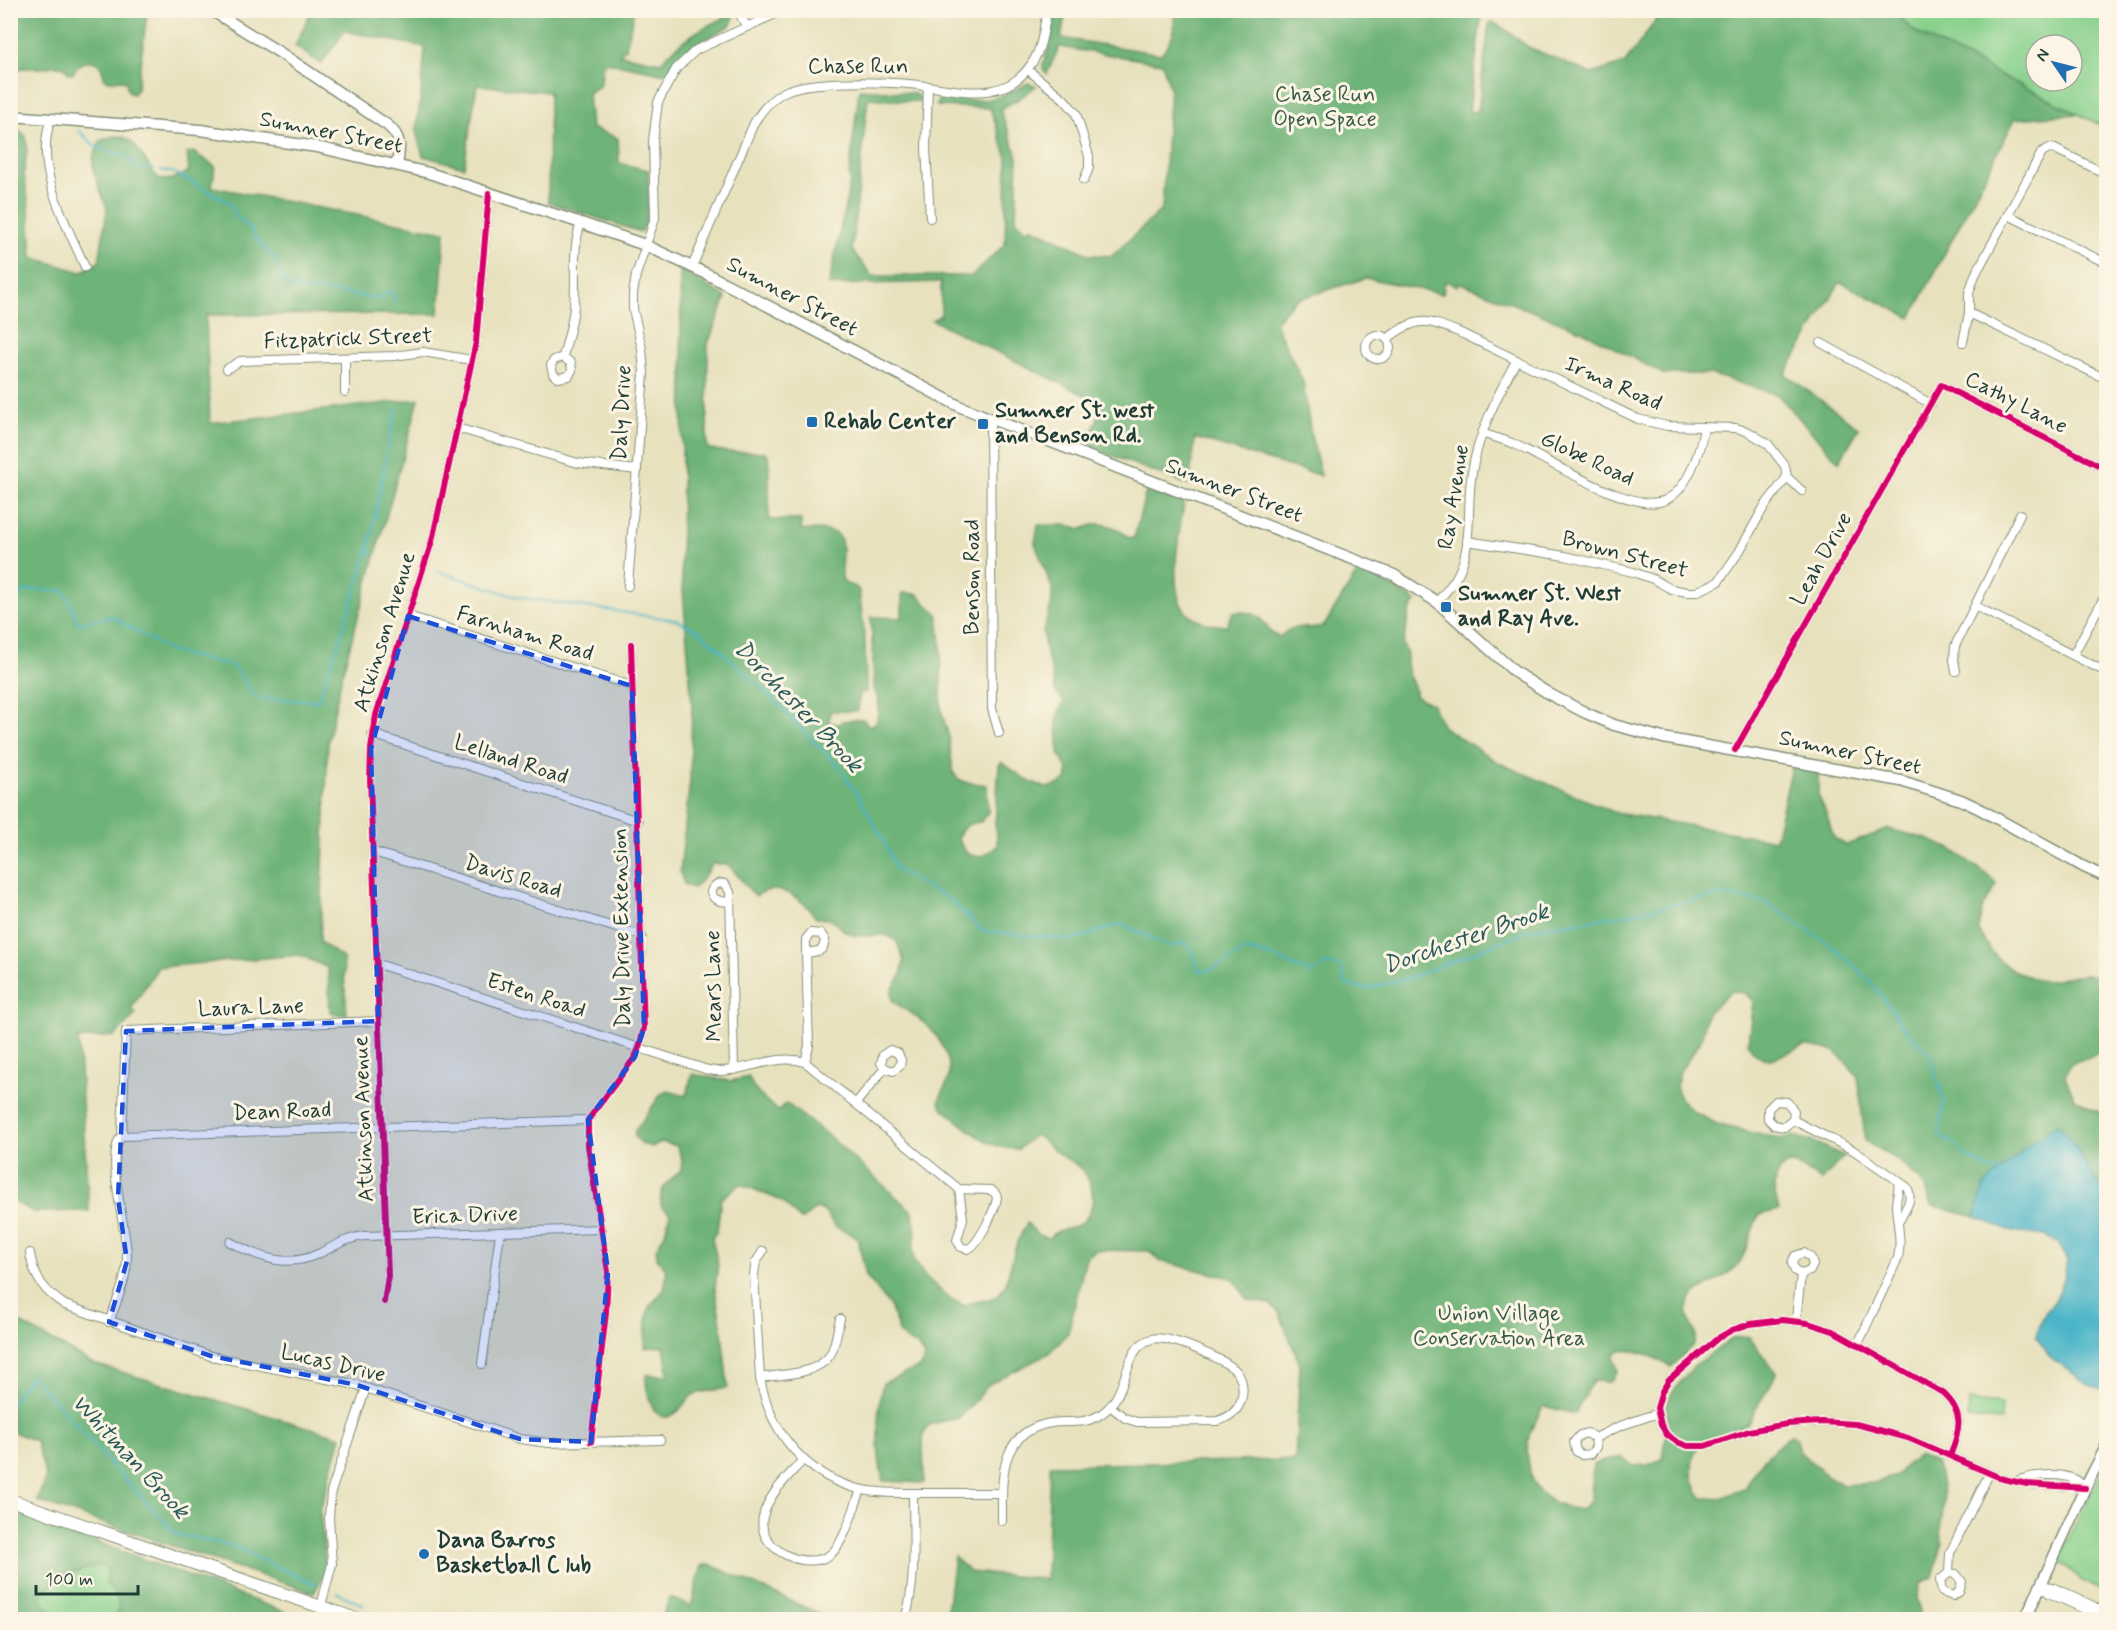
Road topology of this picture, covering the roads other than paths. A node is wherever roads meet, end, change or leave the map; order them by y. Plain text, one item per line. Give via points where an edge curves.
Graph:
1 (211, 10) edge
2 (736, 10) edge
3 (784, 10) edge
4 (1047, 10) edge
5 (747, 27) junction
6 (1028, 70) junction
7 (928, 86) junction
8 (10, 116) edge
9 (51, 118) junction
10 (397, 165) junction
11 (2106, 174) edge
12 (1084, 180) dead end
13 (489, 193) junction
14 (2008, 215) junction
15 (930, 218) dead end
16 (581, 223) junction
17 (645, 245) junction
18 (2106, 263) edge
19 (85, 267) dead end
20 (692, 267) junction
21 (1969, 314) junction
22 (1387, 339) dead end
23 (1962, 342) dead end
24 (1821, 343) dead end
25 (345, 357) junction
26 (563, 357) dead end
27 (472, 360) junction
28 (1516, 361) junction
29 (228, 369) dead end
30 (2106, 379) edge
31 (1941, 386) joint
32 (345, 392) dead end
33 (1930, 404) junction
34 (990, 419) junction
35 (457, 428) junction
36 (1704, 428) junction
37 (1482, 433) junction
38 (2106, 469) edge
39 (637, 470) junction
40 (1787, 477) junction
41 (1802, 491) dead end
42 (2020, 514) dead end
43 (1467, 541) junction
44 (628, 586) dead end
45 (2106, 594) edge
46 (1437, 602) junction
47 (1975, 606) junction
48 (408, 616) junction
49 (631, 644) dead end
50 (2073, 655) junction
51 (1956, 672) dead end
52 (2106, 672) edge
53 (632, 686) junction
54 (999, 733) dead end
55 (372, 735) junction
56 (1735, 750) junction
57 (638, 821) junction
58 (374, 852) junction
59 (2106, 877) edge
60 (730, 902) dead end
61 (642, 936) junction
62 (806, 953) dead end
63 (378, 964) junction
64 (378, 1021) junction
65 (639, 1048) junction
66 (805, 1062) junction
67 (885, 1068) dead end
68 (734, 1070) junction
69 (856, 1103) junction
70 (588, 1120) junction
71 (1792, 1120) dead end
72 (383, 1126) junction
73 (122, 1136) junction
74 (1898, 1181) junction
75 (959, 1189) junction
76 (1899, 1221) junction
77 (602, 1229) junction
78 (500, 1233) junction
79 (387, 1236) junction
80 (230, 1242) dead end
81 (763, 1251) dead end
82 (30, 1253) dead end
83 (1801, 1274) dead end
84 (384, 1302) dead end
85 (840, 1319) dead end
86 (1796, 1320) junction
87 (110, 1322) junction
88 (1858, 1344) junction
89 (482, 1364) dead end
90 (760, 1378) junction
91 (366, 1388) junction
92 (1110, 1406) junction
93 (1658, 1413) junction
94 (1595, 1438) dead end
95 (660, 1440) dead end
96 (591, 1442) junction
97 (2106, 1447) edge
98 (1950, 1456) junction
99 (803, 1460) junction
100 (1989, 1474) junction
101 (2085, 1488) junction
102 (861, 1490) junction
103 (913, 1493) junction
104 (1002, 1493) junction
105 (10, 1500) edge
106 (1002, 1521) dead end
107 (1949, 1573) dead end
108 (2040, 1585) junction
109 (321, 1606) junction
110 (2106, 1612) edge
111 (2106, 1619) edge
112 (359, 1620) edge
113 (905, 1620) edge
114 (2025, 1620) edge

1 - 10 main road via 394,131 400,142
2 - 5 street
3 - 5 street
4 - 6 street via 1039,48
5 - 17 street via 706,44 686,58 658,102 654,125 655,218
6 - 7 street, Chase Run via 1009,85 992,90 970,92
6 - 12 street via 1076,113 1089,156
7 - 15 street
7 - 20 street, Chase Run via 861,82 808,85 793,87 773,98 754,123
8 - 9 main road, Sumner Street
9 - 10 main road, Sumner Street via 228,134 317,147
9 - 19 street via 45,138 48,174
10 - 13 main road, Sumner Street
11 - 14 street via 2055,149 2046,149
13 - 16 main road, Sumner Street
13 - 27 street, Atkinson Avenue via 480,317
14 - 18 street
14 - 21 street via 1971,284
16 - 17 main road, Sumner Street
16 - 26 street via 574,245 574,307
17 - 20 main road, Sumner Street
17 - 39 street, Daly Drive via 633,294 644,365
20 - 34 main road, Sumner Street via 932,393
21 - 23 street
21 - 30 street
22 - 28 street, Irma Road via 1401,328 1422,321 1434,322
24 - 33 street
25 - 27 street, Fitzpatrick Street via 423,352
25 - 29 street, Fitzpatrick Street via 240,361
25 - 32 street
27 - 35 street, Atkinson Avenue
28 - 36 street, Irma Road via 1638,419 1667,426
28 - 37 street, Ray Avenue
31 - 33 street, Leah Drive
31 - 38 street, Cathy Lane
33 - 56 street, Leah Drive
34 - 46 main road, Sumner Street via 1364,562 1394,575
34 - 54 street, Benson Road via 992,709
35 - 39 street via 570,461
35 - 48 street, Atkinson Avenue via 432,541
36 - 37 street, Globe Road via 1692,471 1672,495 1652,503 1613,493 1514,444
36 - 40 street, Irma Road via 1749,432 1768,444 1785,466
37 - 43 street, Ray Avenue via 1472,472
39 - 44 street, Daly Drive
40 - 41 street, Irma Road
40 - 43 street, Brown Street via 1718,582 1696,592 1671,589 1653,579 1587,561
42 - 47 street
43 - 46 street, Ray Avenue via 1457,576
45 - 50 street
46 - 56 main road, Sumner Street via 1516,673 1586,713 1663,738
47 - 50 street
47 - 51 street via 1955,646
48 - 53 street, Farnham Road
48 - 55 street, Atkinson Avenue
49 - 53 street, Daly Drive Extension
50 - 52 street
53 - 57 street, Daly Drive Extension
55 - 57 street, Lelland Road
55 - 58 street, Atkinson Avenue
56 - 59 main road, Sumner Street via 1900,781 1961,800
57 - 61 street, Daly Drive Extension
58 - 61 street, Davis Road
58 - 63 street, Atkinson Avenue
60 - 68 street, Mears Lane
61 - 65 street, Daly Drive Extension via 644,1022
62 - 66 street via 809,1046
63 - 64 street, Atkinson Avenue
63 - 65 street, Esten Road
64 - 72 street, Atkinson Avenue
64 - 73 street, Laura Lane via 126,1031
65 - 68 street, Esten Road via 708,1071
65 - 70 street, Daly Drive Extension
66 - 68 street, Esten Road via 782,1060
66 - 69 street
67 - 69 street
69 - 75 street
70 - 72 street, Dean Road
70 - 77 street via 588,1146
71 - 74 street via 1852,1150
72 - 73 street, Dean Road
72 - 79 street, Atkinson Avenue
73 - 87 street via 116,1144 117,1186 127,1261
74 - 76 street
74 - 76 street via 1907,1186 1910,1194
75 - 75 street via 963,1219 957,1240 968,1249 976,1243 998,1197 992,1191
76 - 88 street via 1898,1258
77 - 78 street, Erica Drive
77 - 96 street via 607,1299
78 - 79 street, Erica Drive
78 - 89 street
79 - 80 street, Erica Drive via 353,1237 310,1258 284,1262 262,1258
79 - 84 street, Atkinson Avenue via 388,1285
81 - 90 street via 754,1274
82 - 87 street, Lucas Drive via 35,1276 55,1299
83 - 86 street
85 - 90 street via 832,1350 821,1365
86 - 88 street via 1821,1326
86 - 93 street via 1750,1324 1718,1338 1669,1380 1659,1396
87 - 91 street, Lucas Drive via 212,1356
88 - 98 street via 1951,1400 1959,1426
90 - 99 street via 778,1430
91 - 96 street, Lucas Drive via 520,1439
91 - 109 street via 331,1492 332,1564
92 - 92 street via 1123,1385 1133,1354 1152,1338 1172,1340 1223,1362 1236,1371 1242,1385 1236,1410 1217,1421 1137,1422
92 - 104 street via 1085,1421 1042,1425 1021,1437 1003,1466
93 - 94 street
93 - 98 street via 1661,1425 1672,1438 1694,1447 1763,1427 1821,1422 1884,1430
95 - 96 street, Lucas Drive
97 - 101 main road
98 - 100 street
99 - 102 street via 830,1478
99 - 102 street via 774,1493 764,1513 764,1533 778,1551 808,1561 830,1555 840,1542
100 - 101 street via 2016,1481 2058,1475 2076,1479
100 - 107 street via 1950,1553
101 - 108 main road
102 - 103 street
103 - 104 street
103 - 113 street via 912,1573
104 - 106 street
105 - 109 main road
108 - 110 street
108 - 111 street
108 - 114 main road
109 - 112 main road

